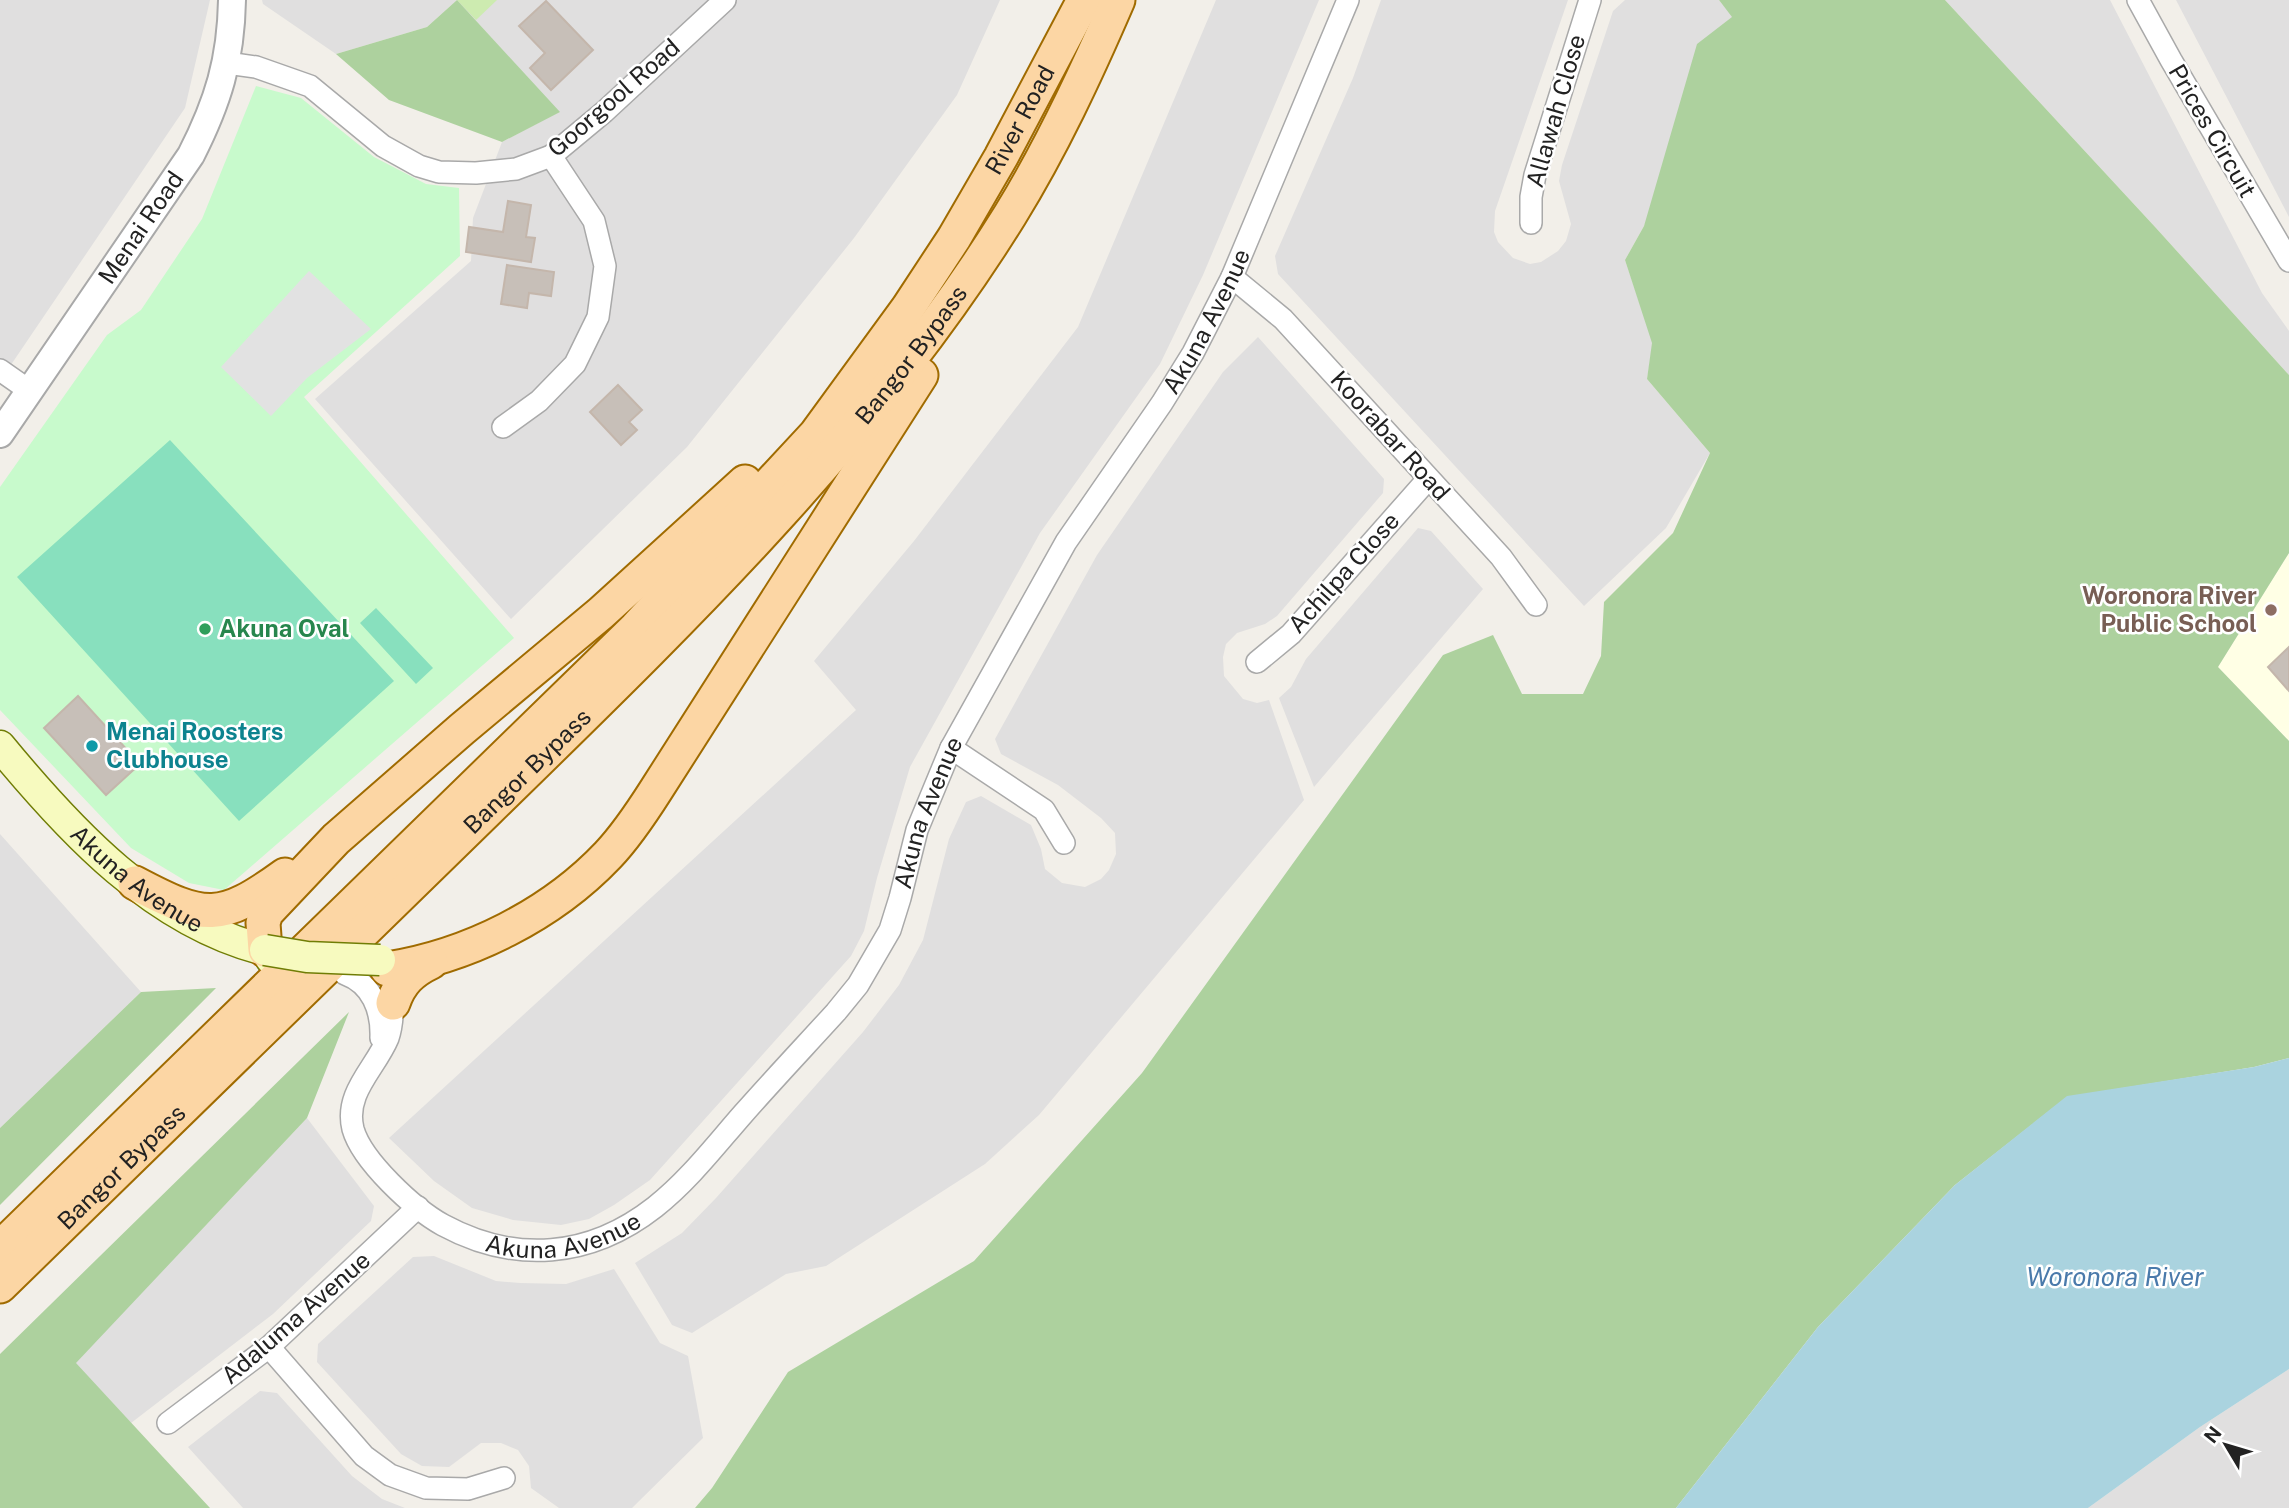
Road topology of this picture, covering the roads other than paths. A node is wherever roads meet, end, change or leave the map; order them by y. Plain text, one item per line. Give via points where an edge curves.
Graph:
1 (232, 0) edge
2 (725, 0) edge
3 (1084, 0) edge
4 (1118, 0) edge
5 (1349, 0) edge
6 (1590, 0) edge
7 (2138, 0) edge
8 (228, 63) junction
9 (551, 156) junction
10 (1009, 217) junction
11 (1531, 223) dead end
12 (954, 238) junction
13 (2289, 261) edge
14 (1232, 277) junction
15 (0, 370) edge
16 (30, 391) junction
17 (503, 427) dead end
18 (0, 434) edge
19 (1428, 479) junction
20 (1536, 605) dead end
21 (1257, 662) dead end
22 (0, 746) edge
23 (951, 748) junction
24 (0, 773) edge
25 (336, 839) junction
26 (1064, 844) dead end
27 (135, 883) junction
28 (264, 955) junction
29 (436, 959) junction
30 (368, 972) junction
31 (393, 1003) junction
32 (374, 1063) junction
33 (418, 1206) junction
34 (0, 1248) edge
35 (0, 1286) edge
36 (269, 1347) junction
37 (168, 1423) dead end
38 (504, 1478) dead end

1 - 8 street, Menai Road
2 - 9 street, Goorgool Road
3 - 12 main road, River Road
4 - 10 main road, River Road via 1048,149
5 - 14 street, Akuna Avenue
6 - 11 street, Allawah Close via 1535,175
7 - 13 street, Prices Circuit
8 - 9 street, Goorgool Road via 256,67 310,86 383,146 439,172 516,169
8 - 16 street, Menai Road via 210,119 191,155
9 - 17 street via 594,221 605,266 598,317 575,364 539,401
10 - 29 main road via 965,307 625,835 595,868 533,914 473,946
10 - 35 main road, Bangor Bypass via 907,363 762,535 605,696
12 - 25 main road via 830,390 750,478 601,613
12 - 34 main road, Bangor Bypass via 816,434 696,565
14 - 19 street, Koorabar Road via 1283,319
14 - 23 street, Akuna Avenue via 1168,393 1066,542
15 - 16 street
16 - 18 street, Menai Road
19 - 20 street, Koorabar Road via 1501,557
19 - 21 street, Achilpa Close via 1291,634
22 - 27 main road, Akuna Avenue via 70,824
23 - 26 street via 1044,810
23 - 33 street, Akuna Avenue via 917,830 890,930 863,977 705,1158 656,1206 607,1236 555,1251 530,1252 458,1233
24 - 28 main road, Akuna Avenue via 118,895 179,933
25 - 27 main road via 257,895 223,911 190,908
25 - 28 main road via 270,906 262,923
27 - 28 main road, Akuna Avenue via 191,922
28 - 30 main road, Akuna Avenue, bridge via 307,957
29 - 30 main road
29 - 31 main road via 411,973
30 - 31 street, Akuna Avenue
30 - 32 street, Akuna Avenue via 381,1026
31 - 32 street, Akuna Avenue via 390,1030
32 - 33 street, Akuna Avenue via 354,1100 354,1132 370,1160
33 - 36 street, Adaluma Avenue
36 - 37 street, Adaluma Avenue
36 - 38 street via 364,1456 390,1475 440,1489 468,1489

